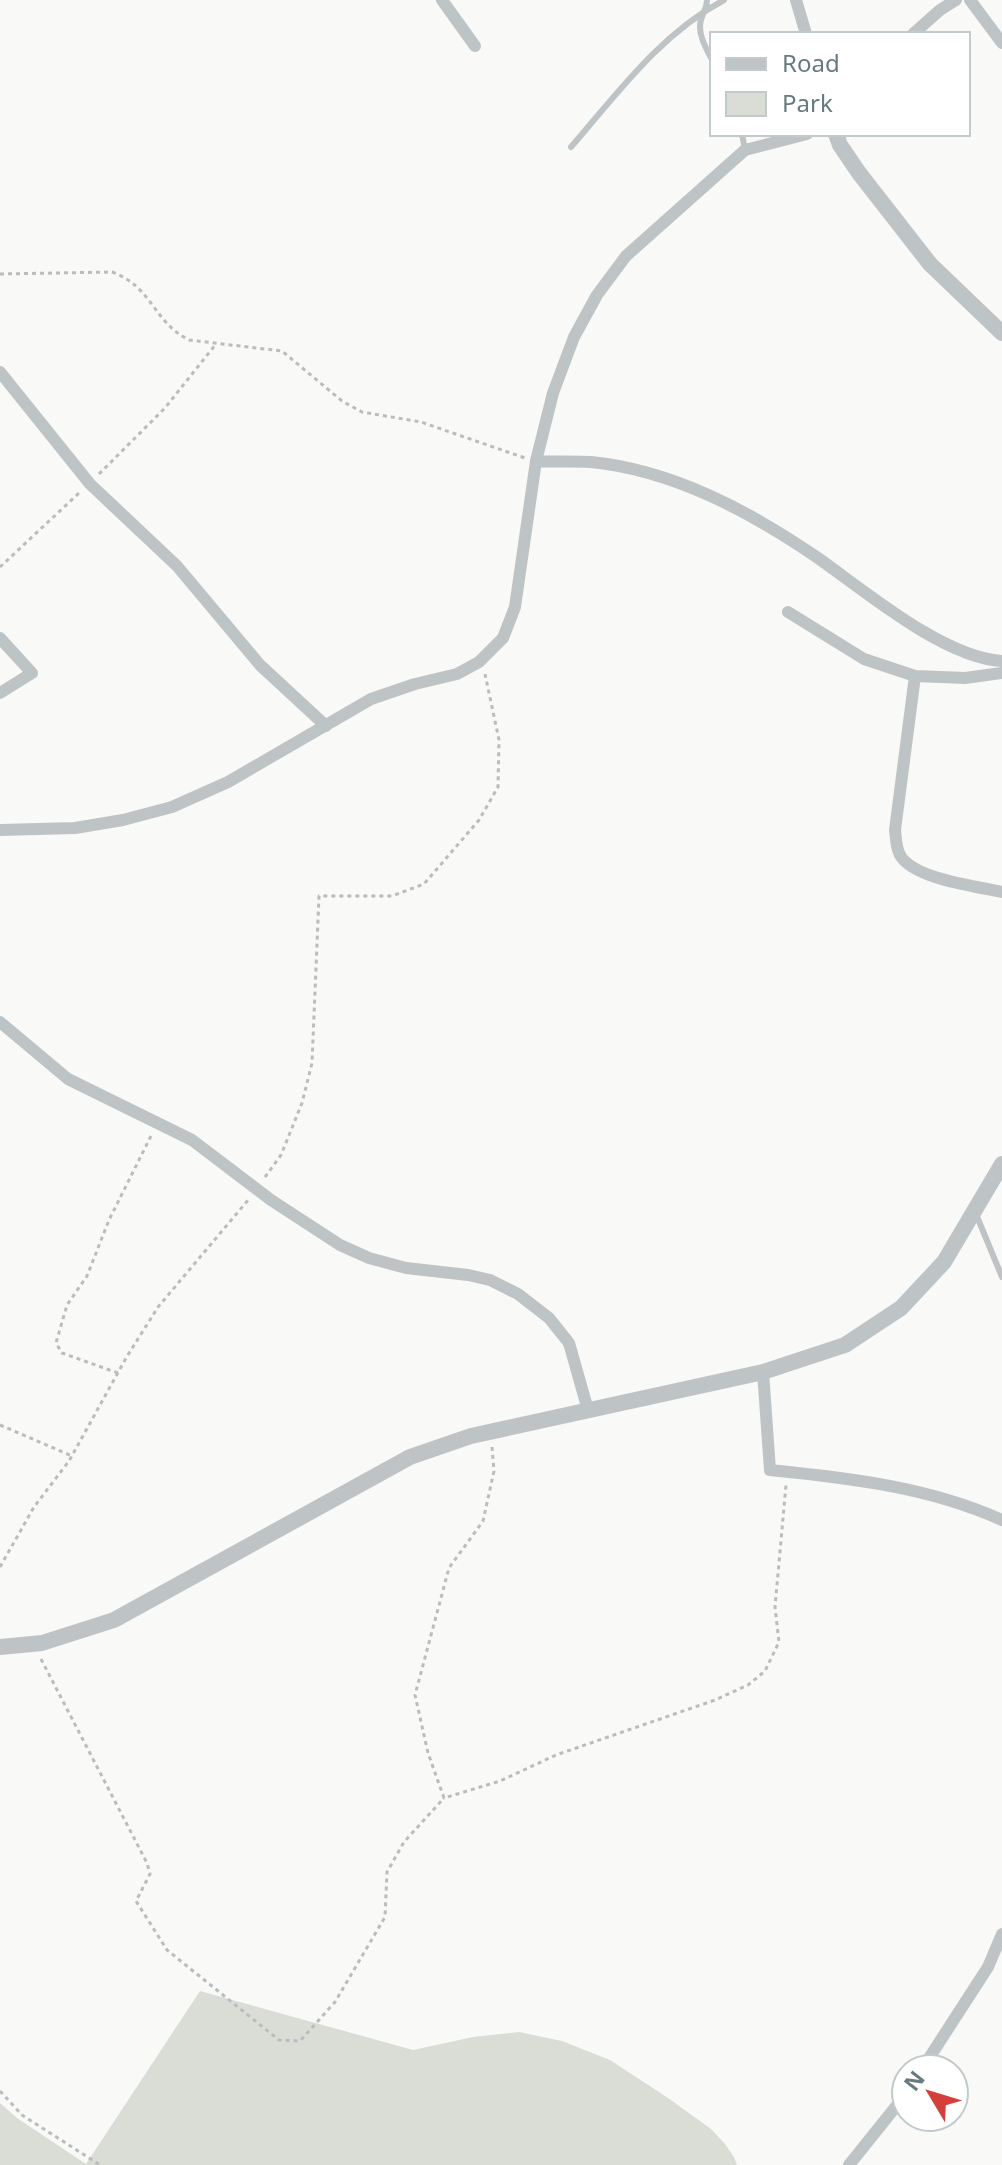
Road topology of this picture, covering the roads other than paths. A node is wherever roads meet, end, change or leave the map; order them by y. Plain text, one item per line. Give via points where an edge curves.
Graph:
1 (442, 0) edge
2 (707, 0) edge
3 (724, 0) edge
4 (796, 0) edge
5 (956, 0) edge
6 (970, 0) edge
7 (707, 9) junction
8 (805, 32) edge
9 (915, 32) edge
10 (1002, 43) edge
11 (475, 46) dead end
12 (710, 56) edge
13 (742, 136) edge
14 (799, 136) edge
15 (837, 136) edge
16 (571, 147) dead end
17 (745, 150) junction
18 (1002, 333) edge
19 (0, 372) edge
20 (536, 461) junction
21 (788, 612) dead end
22 (0, 638) edge
23 (1002, 661) edge
24 (1002, 673) edge
25 (915, 676) junction
26 (0, 693) edge
27 (326, 726) junction
28 (1, 827) edge
29 (1002, 892) edge
30 (0, 1022) edge
31 (1002, 1164) edge
32 (974, 1210) junction
33 (1002, 1277) edge
34 (763, 1372) junction
35 (588, 1410) junction
36 (1002, 1520) edge
37 (0, 1647) edge
38 (1002, 1934) edge
39 (932, 2053) edge
40 (890, 2114) edge
41 (849, 2165) edge

1 - 11 street
2 - 7 lane
3 - 7 lane
4 - 8 street
5 - 9 street
6 - 10 street
7 - 12 lane via 700,22
7 - 16 lane via 657,48
13 - 17 lane
14 - 17 street
15 - 18 street via 930,264
17 - 20 street via 626,256 597,295 553,393
19 - 27 street via 90,484 177,566 260,665
20 - 23 street via 591,462 694,489 748,514 906,621 965,652
20 - 27 street via 515,607 503,638 457,674 371,699
21 - 25 street via 864,659
22 - 26 street via 32,673
24 - 25 street
25 - 29 street via 895,830 898,853 907,864 936,877
27 - 28 street via 172,807 75,828
30 - 35 street via 68,1079 192,1140 340,1245 406,1268 490,1280 518,1294 549,1318 569,1343
31 - 32 street
32 - 33 lane
32 - 34 street via 944,1262 901,1308 845,1345
34 - 35 street
34 - 36 street via 770,1470 890,1484
35 - 37 street via 410,1457 114,1620 34,1644
38 - 39 street via 988,1967
40 - 41 street

